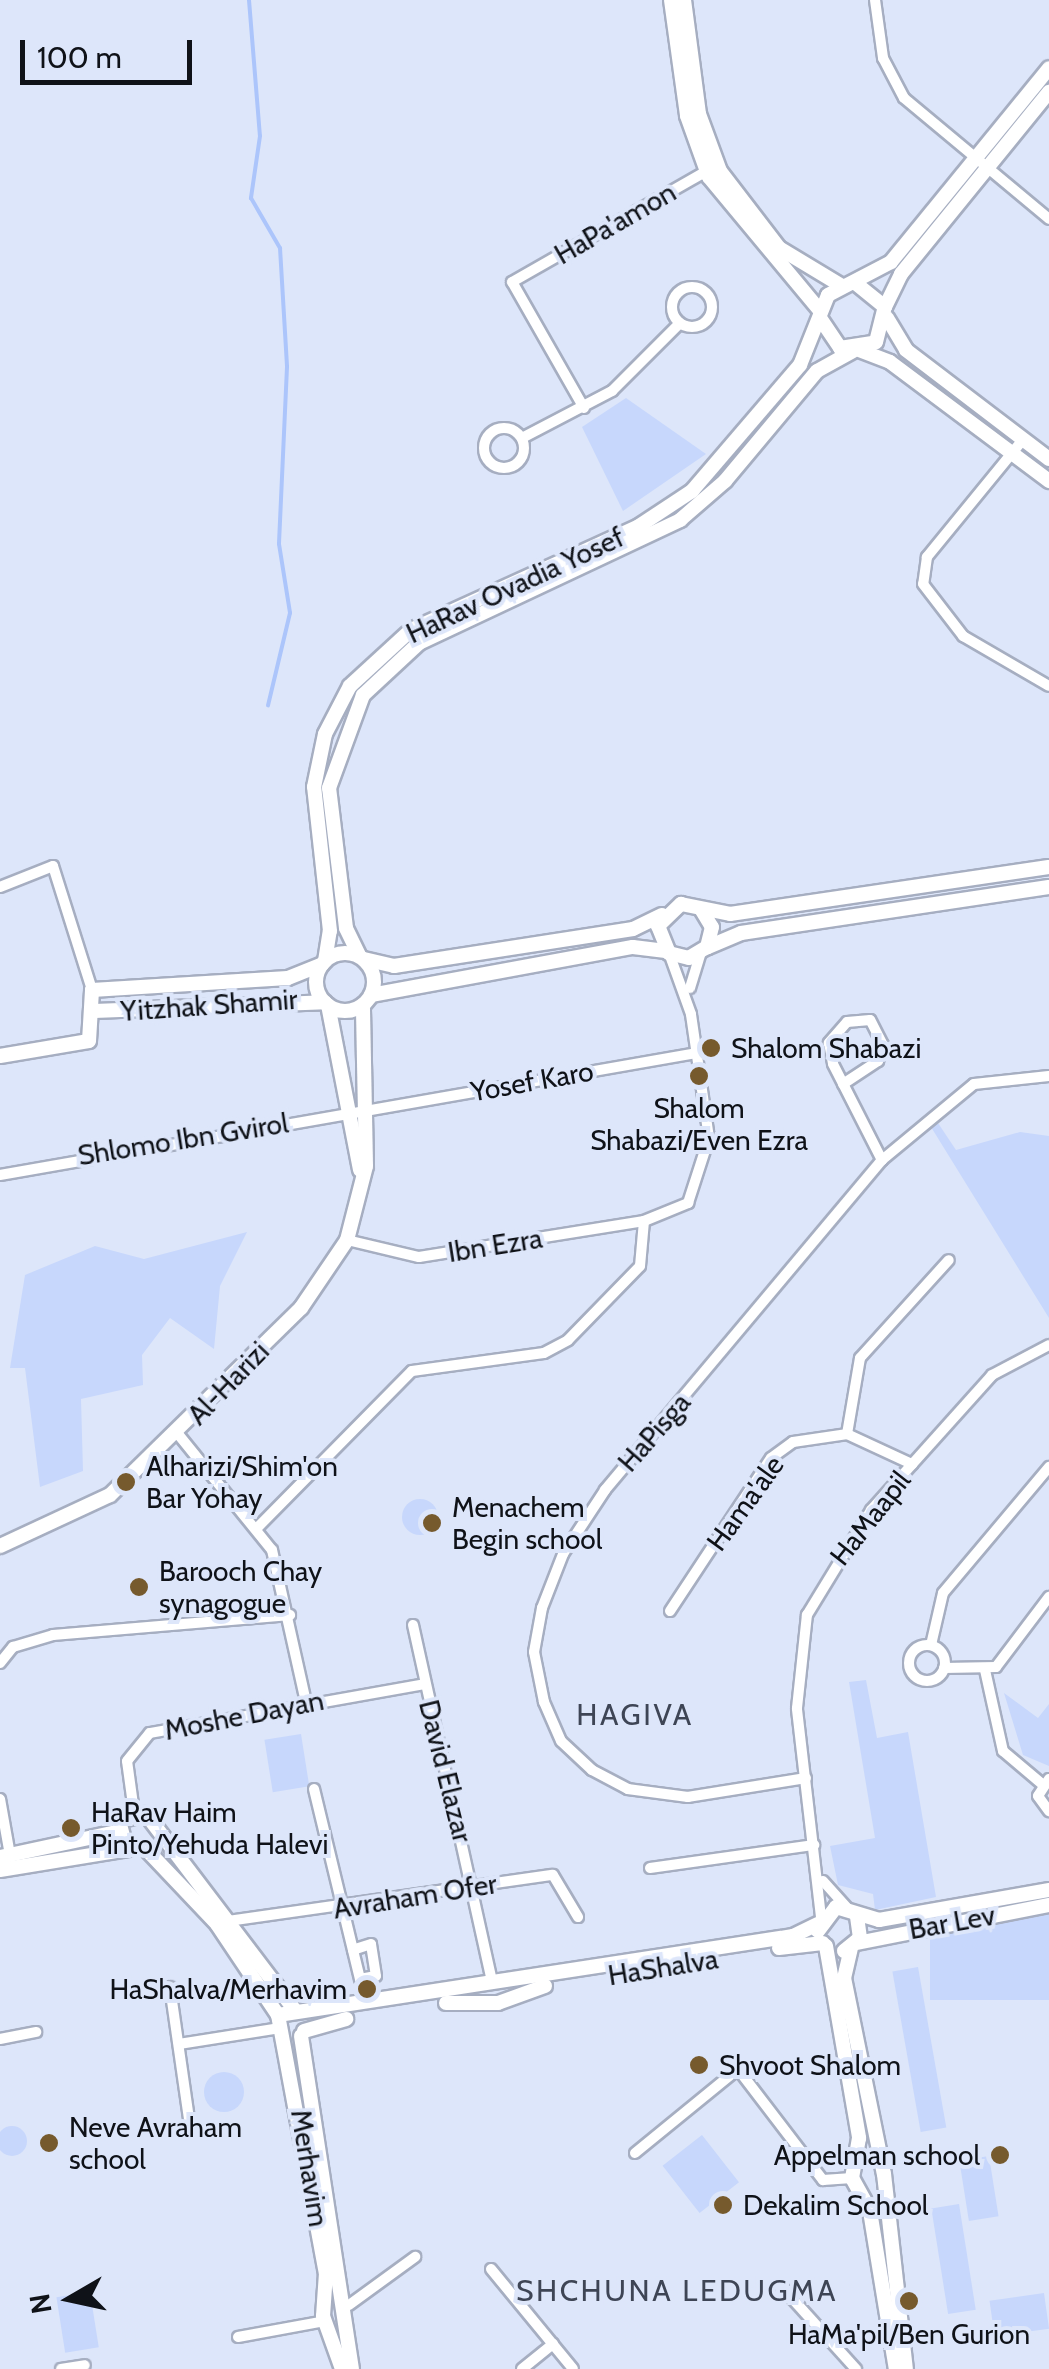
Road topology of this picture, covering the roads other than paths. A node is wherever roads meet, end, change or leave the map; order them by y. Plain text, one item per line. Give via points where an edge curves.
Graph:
1 (670, 0) edge
2 (684, 0) edge
3 (875, 0) edge
4 (1049, 68) edge
5 (1049, 92) edge
6 (981, 163) junction
7 (712, 168) junction
8 (1049, 219) edge
9 (848, 285) junction
10 (886, 312) junction
11 (821, 314) junction
12 (680, 323) junction
13 (856, 350) junction
14 (584, 408) junction
15 (522, 438) junction
16 (1021, 442) junction
17 (1009, 457) junction
18 (1049, 459) edge
19 (1049, 480) edge
20 (1049, 686) edge
21 (1049, 867) edge
22 (0, 887) edge
23 (1049, 887) edge
24 (701, 908) junction
25 (663, 915) junction
26 (704, 950) junction
27 (667, 952) junction
28 (362, 957) junction
29 (323, 962) junction
30 (92, 990) junction
31 (367, 1000) junction
32 (327, 1004) junction
33 (94, 1011) junction
34 (691, 1014) junction
35 (696, 1053) junction
36 (0, 1056) edge
37 (1049, 1076) edge
38 (844, 1084) junction
39 (360, 1111) junction
40 (882, 1160) junction
41 (0, 1174) edge
42 (644, 1221) junction
43 (347, 1240) junction
44 (948, 1260) dead end
45 (1049, 1345) edge
46 (178, 1434) junction
47 (847, 1434) junction
48 (912, 1464) junction
49 (1049, 1467) edge
50 (38, 1528) junction
51 (258, 1528) junction
52 (0, 1537) edge
53 (0, 1546) edge
54 (1049, 1597) edge
55 (670, 1612) dead end
56 (290, 1615) junction
57 (413, 1625) dead end
58 (931, 1645) junction
59 (0, 1663) edge
60 (944, 1668) junction
61 (985, 1670) junction
62 (424, 1684) junction
63 (306, 1702) junction
64 (806, 1778) junction
65 (1045, 1781) edge
66 (314, 1788) dead end
67 (0, 1800) edge
68 (1049, 1811) edge
69 (134, 1812) junction
70 (155, 1829) junction
71 (116, 1832) junction
72 (814, 1845) junction
73 (126, 1848) junction
74 (145, 1848) junction
75 (5, 1856) edge
76 (650, 1868) dead end
77 (0, 1870) edge
78 (819, 1870) junction
79 (474, 1887) junction
80 (1049, 1890) edge
81 (1049, 1905) edge
82 (344, 1908) junction
83 (853, 1912) junction
84 (578, 1917) dead end
85 (820, 1920) junction
86 (228, 1921) junction
87 (824, 1945) junction
88 (853, 1946) junction
89 (353, 1950) dead end
90 (493, 1979) junction
91 (170, 1988) dead end
92 (506, 1999) junction
93 (488, 2002) junction
94 (296, 2011) junction
95 (277, 2027) junction
96 (36, 2032) dead end
97 (302, 2034) junction
98 (0, 2038) edge
99 (179, 2044) junction
100 (191, 2132) dead end
101 (635, 2153) dead end
102 (878, 2164) junction
103 (856, 2179) junction
104 (881, 2185) junction
105 (415, 2257) dead end
106 (491, 2269) dead end
107 (781, 2286) dead end
108 (346, 2298) junction
109 (323, 2301) junction
110 (348, 2322) junction
111 (327, 2325) junction
112 (238, 2337) dead end
113 (553, 2344) junction
114 (85, 2365) dead end
115 (61, 2369) edge
116 (342, 2369) edge
117 (352, 2369) edge
118 (522, 2369) edge
119 (573, 2369) edge
120 (856, 2369) edge
121 (894, 2369) edge
122 (906, 2369) edge

1 - 7 street via 682,96
2 - 7 street
3 - 6 street via 893,84
4 - 6 street
5 - 6 street
6 - 8 street
6 - 9 street via 891,262
6 - 10 street via 900,274
7 - 9 street via 779,248
7 - 11 street via 734,217
7 - 14 street, HaPa'amon via 512,282
9 - 10 street
9 - 11 street
10 - 13 street via 879,339
10 - 16 street via 906,350
11 - 13 street via 828,339
11 - 29 street, HaRav Ovadia Yosef via 796,371 682,499 411,630 350,686 325,734 314,787 330,924
12 - 12 street via 708,319 701,289 674,298
12 - 14 street
13 - 17 street via 894,365
13 - 28 street, HaRav Ovadia Yosef via 816,371 725,482 680,520 419,643 363,695 329,788 346,928
14 - 15 street
15 - 15 street via 495,430 486,457 514,466
16 - 17 street
16 - 18 street
17 - 19 street
17 - 20 street via 928,558 923,584 962,636
21 - 24 street via 730,914
22 - 30 street via 53,866
23 - 26 street via 740,933
24 - 25 street via 681,904
24 - 26 street via 712,926
25 - 27 street
25 - 28 street via 633,929 394,966
26 - 27 street
26 - 34 street via 692,968
27 - 31 street via 633,948
27 - 34 street
28 - 29 street, Yitzhak Shamir
28 - 31 street, HaRav Ovadia Yosef
29 - 30 street, Yitzhak Shamir via 288,978
29 - 32 street, HaRav Ovadia Yosef via 316,986
30 - 33 street
31 - 32 street, Yitzhak Shamir
31 - 39 street, Al-Harizi via 356,1032
32 - 33 street, Yitzhak Shamir
32 - 39 street, Al-Harizi
33 - 36 street, Yitzhak Shamir via 89,1041
34 - 35 street, Ibn Ezra
35 - 39 street, Yosef Karo
35 - 42 street, Ibn Ezra via 708,1138 700,1184 688,1203
37 - 40 street, HaPisga via 974,1084
38 - 38 street via 878,1061 883,1046 870,1020 847,1022 830,1043
38 - 40 street
39 - 41 street, Shlomo Ibn Gvirol
39 - 43 street, Al-Harizi via 361,1185
40 - 64 street, HaPisga via 605,1490 563,1554 534,1652 561,1741 628,1788 688,1797
42 - 43 street, Ibn Ezra via 420,1258
42 - 51 street via 640,1266 568,1340 544,1353 412,1371
43 - 46 street, Al-Harizi via 301,1308
44 - 47 street via 860,1358
45 - 48 street, HaMaapil via 992,1376
46 - 50 street, Al-Harizi via 110,1494
46 - 51 street
47 - 48 street
47 - 55 street, Hama'ale via 814,1436 771,1458
48 - 64 street, HaMaapil via 844,1544 807,1615 797,1708
49 - 58 street via 943,1593
50 - 52 street, Al-Harizi
50 - 53 street, Al-Harizi
51 - 56 street
54 - 61 street via 1005,1658
56 - 59 street via 53,1634 13,1647
56 - 63 street
57 - 62 street, David Elazar
58 - 60 street
58 - 60 street via 911,1653 912,1674 927,1681
60 - 61 street
61 - 65 street via 1003,1752
62 - 63 street, Moshe Dayan
62 - 79 street, David Elazar
63 - 69 street, Moshe Dayan via 150,1733 128,1761
64 - 72 street, HaMaapil
65 - 68 street
66 - 82 street
67 - 75 street
69 - 70 street
69 - 71 street
70 - 74 street
70 - 86 street
71 - 73 street
71 - 75 street
72 - 76 street
72 - 78 street, HaMaapil
73 - 74 street
73 - 77 street
74 - 95 street, Merhavim via 217,1924
78 - 83 street, HaMaapil
78 - 85 street, HaMaapil
79 - 82 street, Avraham Ofer
79 - 84 street, Avraham Ofer via 554,1875
79 - 90 street, David Elazar
80 - 83 street, Bar Lev
81 - 88 street, Bar Lev
82 - 86 street, Avraham Ofer
82 - 89 street
83 - 85 street, Bar Lev
83 - 88 street
85 - 87 street
85 - 90 street, HaShalva via 793,1936
86 - 94 street
87 - 88 street, Bar Lev
87 - 92 street, HaShalva
87 - 103 street via 859,2138
88 - 102 street via 845,1986
90 - 92 street
90 - 93 street
90 - 94 street, HaShalva
91 - 99 street
92 - 93 street, HaShalva
93 - 97 street
94 - 95 street, HaShalva
94 - 97 street, Merhavim
95 - 97 street
95 - 99 street
95 - 109 street, Merhavim via 296,2081
96 - 98 street
97 - 108 street, Merhavim
99 - 100 street
101 - 103 street via 738,2070 823,2180
102 - 103 street
102 - 104 street
103 - 104 street
103 - 121 street
104 - 122 street
105 - 108 street
106 - 113 street
107 - 120 street
108 - 109 street
108 - 110 street, Merhavim
109 - 111 street, Merhavim
110 - 111 street
110 - 117 street
111 - 112 street
111 - 116 street
113 - 118 street
113 - 119 street
114 - 115 street

